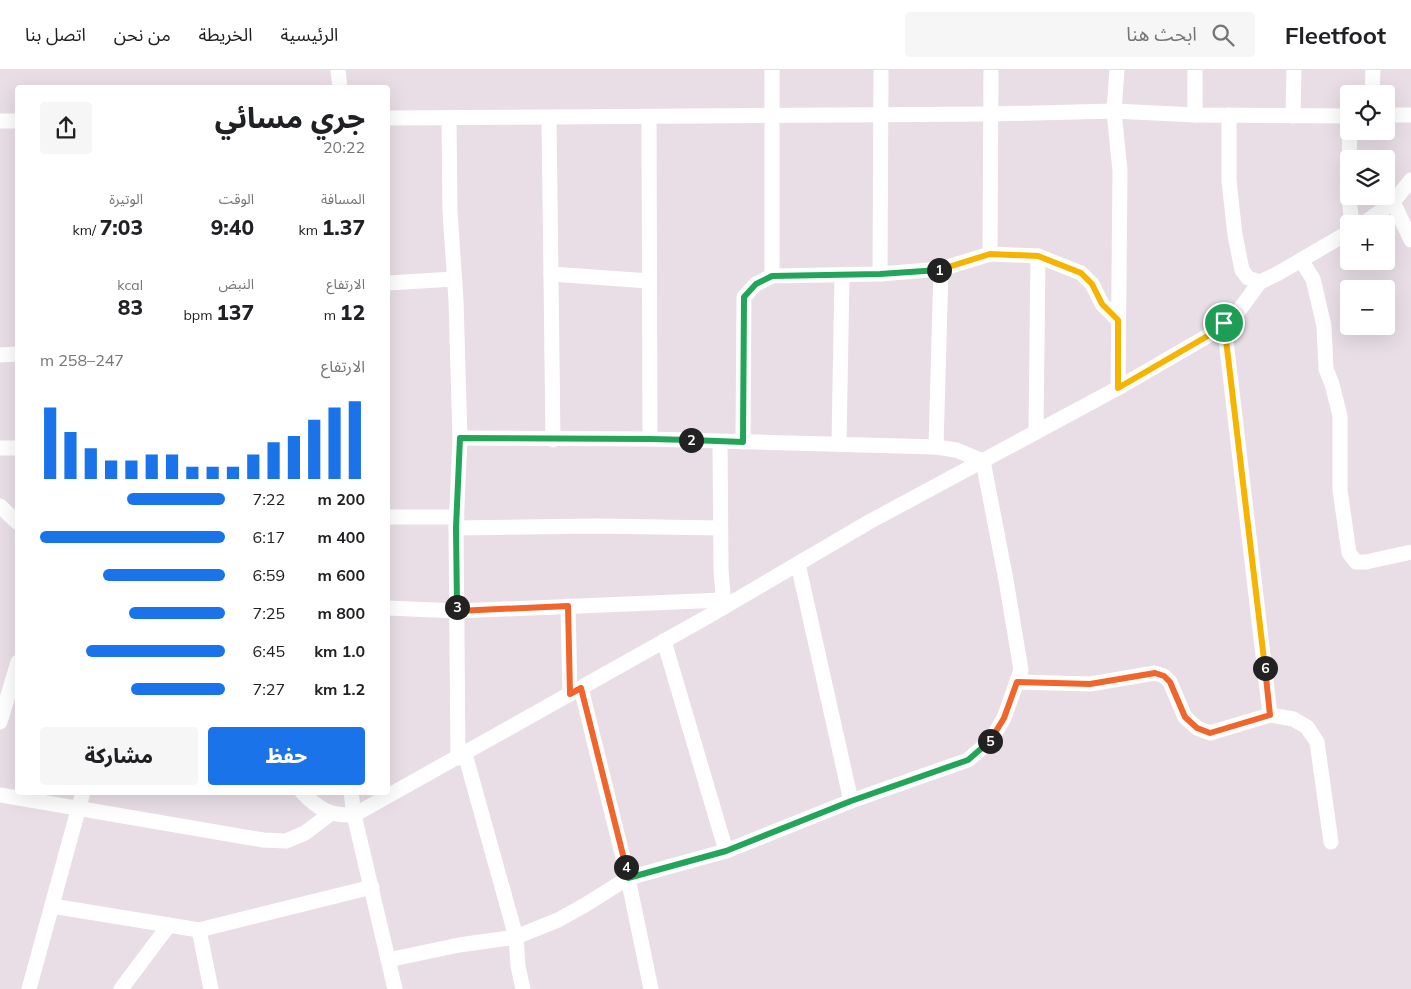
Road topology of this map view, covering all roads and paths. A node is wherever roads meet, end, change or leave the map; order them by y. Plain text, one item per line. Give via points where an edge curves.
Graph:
1 (338, 70) edge
2 (772, 70) edge
3 (881, 70) edge
4 (991, 70) edge
5 (1117, 70) edge
6 (1195, 70) edge
7 (1294, 70) edge
8 (1372, 70) edge
9 (340, 85) edge
10 (1372, 85) edge
11 (1114, 111) junction
12 (991, 114) junction
13 (881, 115) junction
14 (1195, 115) junction
15 (1229, 115) junction
16 (1395, 115) edge
17 (1411, 115) edge
18 (771, 116) junction
19 (1293, 116) junction
20 (1340, 116) edge
21 (649, 117) junction
22 (390, 118) edge
23 (450, 118) junction
24 (549, 118) junction
25 (0, 121) edge
26 (15, 121) edge
27 (1411, 180) edge
28 (1395, 200) edge
29 (1389, 205) edge
30 (1394, 205) edge
31 (1376, 215) edge
32 (1340, 237) edge
33 (1411, 240) edge
34 (990, 254) junction
35 (1038, 256) junction
36 (1301, 260) junction
37 (941, 269) junction
38 (551, 274) junction
39 (842, 274) junction
40 (880, 274) junction
41 (772, 276) junction
42 (454, 279) junction
43 (649, 281) junction
44 (1260, 282) junction
45 (390, 283) edge
46 (1118, 320) junction
47 (1224, 323) junction
48 (15, 354) edge
49 (0, 355) edge
50 (1118, 388) junction
51 (1036, 431) junction
52 (460, 438) junction
53 (650, 439) junction
54 (552, 440) junction
55 (720, 442) junction
56 (743, 442) junction
57 (839, 444) junction
58 (936, 447) junction
59 (0, 448) edge
60 (15, 448) edge
61 (983, 461) junction
62 (0, 506) edge
63 (390, 517) edge
64 (15, 520) edge
65 (456, 522) junction
66 (720, 528) junction
67 (1411, 552) edge
68 (798, 564) junction
69 (723, 604) junction
70 (568, 606) junction
71 (390, 608) edge
72 (457, 611) junction
73 (664, 641) junction
74 (15, 672) edge
75 (1017, 682) junction
76 (575, 691) junction
77 (1270, 715) junction
78 (0, 722) edge
79 (461, 756) junction
80 (82, 795) edge
81 (305, 795) edge
82 (351, 795) edge
83 (0, 796) edge
84 (851, 801) junction
85 (78, 809) junction
86 (330, 814) junction
87 (354, 815) junction
88 (1331, 842) dead end
89 (726, 851) junction
90 (628, 878) junction
91 (372, 887) junction
92 (52, 906) junction
93 (170, 925) junction
94 (199, 930) junction
95 (516, 937) junction
96 (388, 960) junction
97 (390, 988) edge
98 (29, 989) edge
99 (121, 989) edge
100 (212, 989) edge
101 (523, 989) edge
102 (651, 989) edge

1 - 9 street
2 - 18 street
3 - 13 street
4 - 12 street
5 - 11 street
6 - 14 street
7 - 19 street
8 - 10 street
11 - 12 street
11 - 14 street
11 - 46 street via 1120,171
12 - 13 street
12 - 34 street
13 - 18 street
13 - 40 street
14 - 15 street
15 - 19 street
15 - 44 street via 1229,181 1235,235 1242,270 1248,278
16 - 17 street
18 - 21 street
18 - 41 street
19 - 20 street
21 - 24 street
21 - 43 street
22 - 23 street
23 - 24 street
23 - 42 street
24 - 38 street
25 - 26 street
27 - 28 street
29 - 31 street
30 - 33 street
32 - 36 street
34 - 35 street
34 - 37 street
35 - 46 street via 1081,273 1092,284 1102,304
35 - 51 street
36 - 44 street
36 - 67 street via 1313,279 1318,297 1324,326 1326,370 1340,416 1340,490 1349,553 1356,562 1366,562
37 - 40 street
37 - 58 street
38 - 43 street
38 - 54 street
39 - 40 street
39 - 41 street
39 - 57 street
41 - 56 street via 756,284 744,297
42 - 45 street
42 - 52 street
43 - 53 street
44 - 47 street via 1237,313
46 - 50 street
47 - 50 street via 1211,334
47 - 77 street
48 - 49 street
50 - 51 street
51 - 61 street
52 - 54 street
52 - 65 street
53 - 54 street
53 - 55 street
55 - 56 street
55 - 66 street
56 - 57 street
57 - 58 street
58 - 61 street via 956,450
59 - 60 street
61 - 68 street
61 - 75 street via 1021,670
62 - 64 street
63 - 65 street
65 - 66 street
65 - 72 street
66 - 69 street
68 - 69 street
68 - 84 street
69 - 70 street
69 - 73 street
70 - 72 street
70 - 76 street
71 - 72 street
72 - 79 street
73 - 76 street
73 - 89 street
74 - 78 street
75 - 77 street via 1090,684 1155,673 1170,682 1185,717 1197,728 1210,733
75 - 84 street via 1004,718 991,740 968,760
76 - 79 street
76 - 90 street
77 - 88 street via 1293,719 1307,727 1317,742
79 - 87 street
79 - 95 street
80 - 85 street
81 - 86 street
82 - 87 street
83 - 85 street
84 - 89 street
85 - 86 street via 286,842 305,834
85 - 92 street
86 - 87 street
87 - 91 street
89 - 90 street
90 - 95 street via 558,920
90 - 102 street
91 - 94 street
91 - 96 street
92 - 93 street
92 - 98 street
93 - 94 street
93 - 99 street
94 - 100 street
95 - 96 street
95 - 101 street
96 - 97 street

